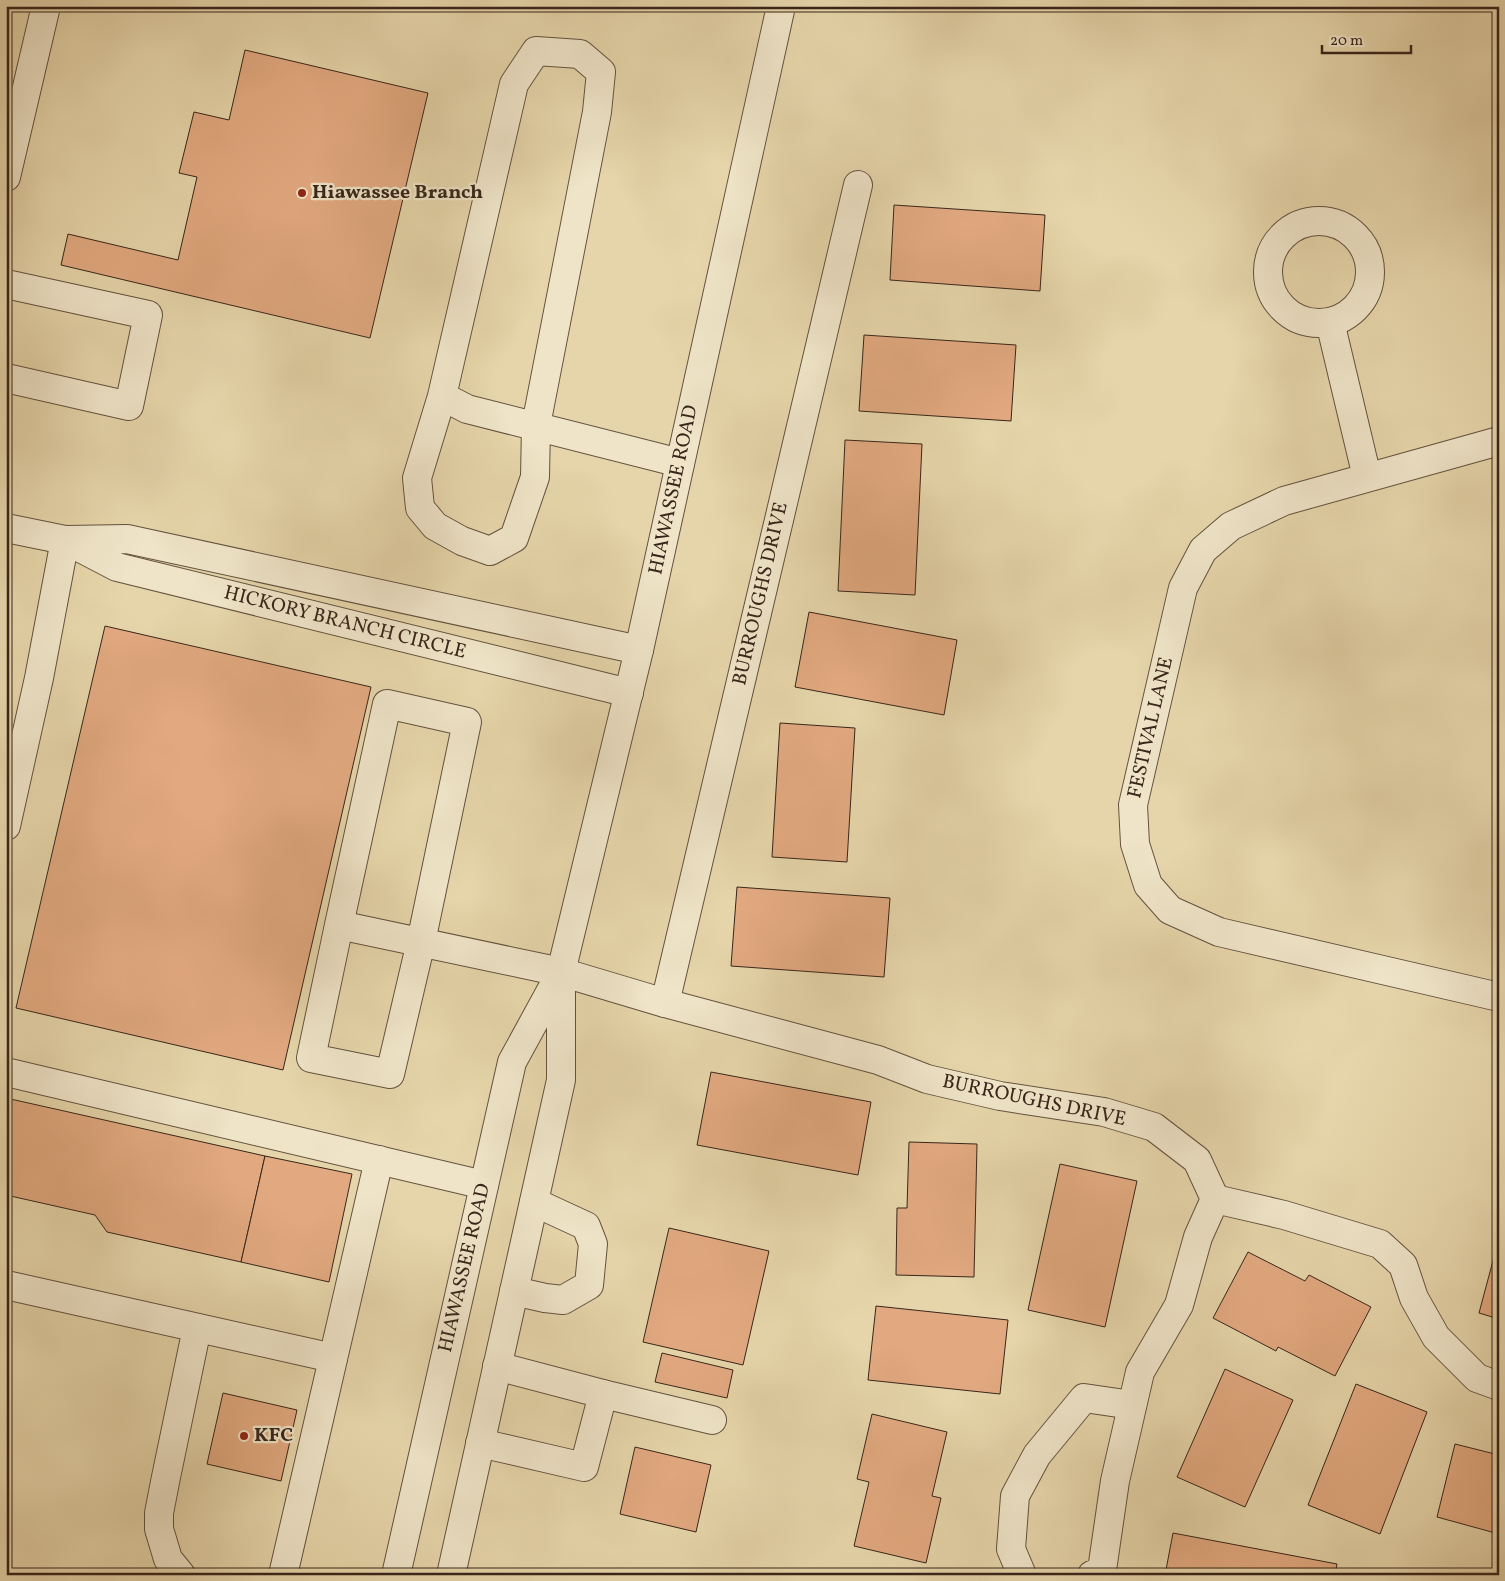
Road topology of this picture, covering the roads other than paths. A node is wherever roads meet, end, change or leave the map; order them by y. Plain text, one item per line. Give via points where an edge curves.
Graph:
1 (46, 6) edge
2 (780, 6) edge
3 (6, 177) edge
4 (858, 185) dead end
5 (6, 284) edge
6 (1330, 322) dead end
7 (6, 378) edge
8 (442, 396) junction
9 (536, 425) junction
10 (1499, 441) edge
11 (680, 463) junction
12 (1367, 477) junction
13 (6, 528) edge
14 (65, 540) junction
15 (639, 650) junction
16 (629, 693) junction
17 (6, 826) edge
18 (339, 925) junction
19 (421, 942) junction
20 (561, 972) junction
21 (1499, 997) edge
22 (665, 1003) junction
23 (6, 1072) edge
24 (379, 1160) junction
25 (484, 1185) junction
26 (1215, 1199) junction
27 (534, 1202) junction
28 (6, 1285) edge
29 (514, 1291) junction
30 (197, 1328) junction
31 (334, 1358) junction
32 (497, 1366) junction
33 (1499, 1386) edge
34 (603, 1394) junction
35 (1132, 1405) junction
36 (712, 1420) dead end
37 (480, 1443) junction
38 (181, 1575) edge
39 (283, 1575) edge
40 (396, 1575) edge
41 (451, 1575) edge
42 (1022, 1575) edge
43 (1092, 1575) edge

1 - 3 street
2 - 11 street, HIAWASSEE ROAD
4 - 22 street, BURROUGHS DRIVE
5 - 7 street via 148,315 129,406
6 - 12 street
8 - 9 street via 467,409
8 - 9 street via 417,478 420,508 435,526 483,548 490,550 514,538 535,477
8 - 9 street via 514,84 536,51 580,54 602,72
9 - 11 street
10 - 12 street, FESTIVAL LANE
11 - 15 street, HIAWASSEE ROAD
12 - 21 street, FESTIVAL LANE via 1284,501 1231,526 1203,550 1183,588 1132,805 1135,844 1148,885 1170,910 1218,932
13 - 14 street, HICKORY BRANCH CIRCLE
14 - 15 street, HICKORY BRANCH CIRCLE via 127,539
14 - 16 street, HICKORY BRANCH CIRCLE via 117,567
14 - 17 street
15 - 16 street, HIAWASSEE ROAD
16 - 20 street, HIAWASSEE ROAD
18 - 19 street, BURROUGHS DRIVE
18 - 19 street via 311,1058 320,1060 390,1074
18 - 19 street via 387,704 467,722
19 - 20 street, BURROUGHS DRIVE
20 - 22 street, BURROUGHS DRIVE
20 - 25 street, HIAWASSEE ROAD via 512,1062
20 - 27 street, HIAWASSEE ROAD via 561,1080
22 - 26 street, BURROUGHS DRIVE via 878,1060 928,1079 1000,1096 1104,1112 1154,1127 1197,1160
23 - 24 street
24 - 25 street
24 - 31 street
25 - 40 street, HIAWASSEE ROAD
26 - 33 street via 1284,1215 1380,1244 1402,1265 1414,1298 1436,1337 1477,1378
26 - 35 street via 1198,1237 1179,1305 1140,1372
27 - 29 street, HIAWASSEE ROAD
27 - 29 street via 586,1226 593,1244 589,1285 563,1300
28 - 30 street
29 - 32 street, HIAWASSEE ROAD
30 - 31 street
30 - 38 street via 159,1521 168,1559
31 - 39 street
32 - 34 street
32 - 37 street, HIAWASSEE ROAD
34 - 36 street
34 - 37 street via 584,1466
35 - 42 street via 1084,1398 1036,1455 1016,1496 1011,1549
35 - 43 street via 1115,1481 1102,1570
37 - 41 street, HIAWASSEE ROAD

